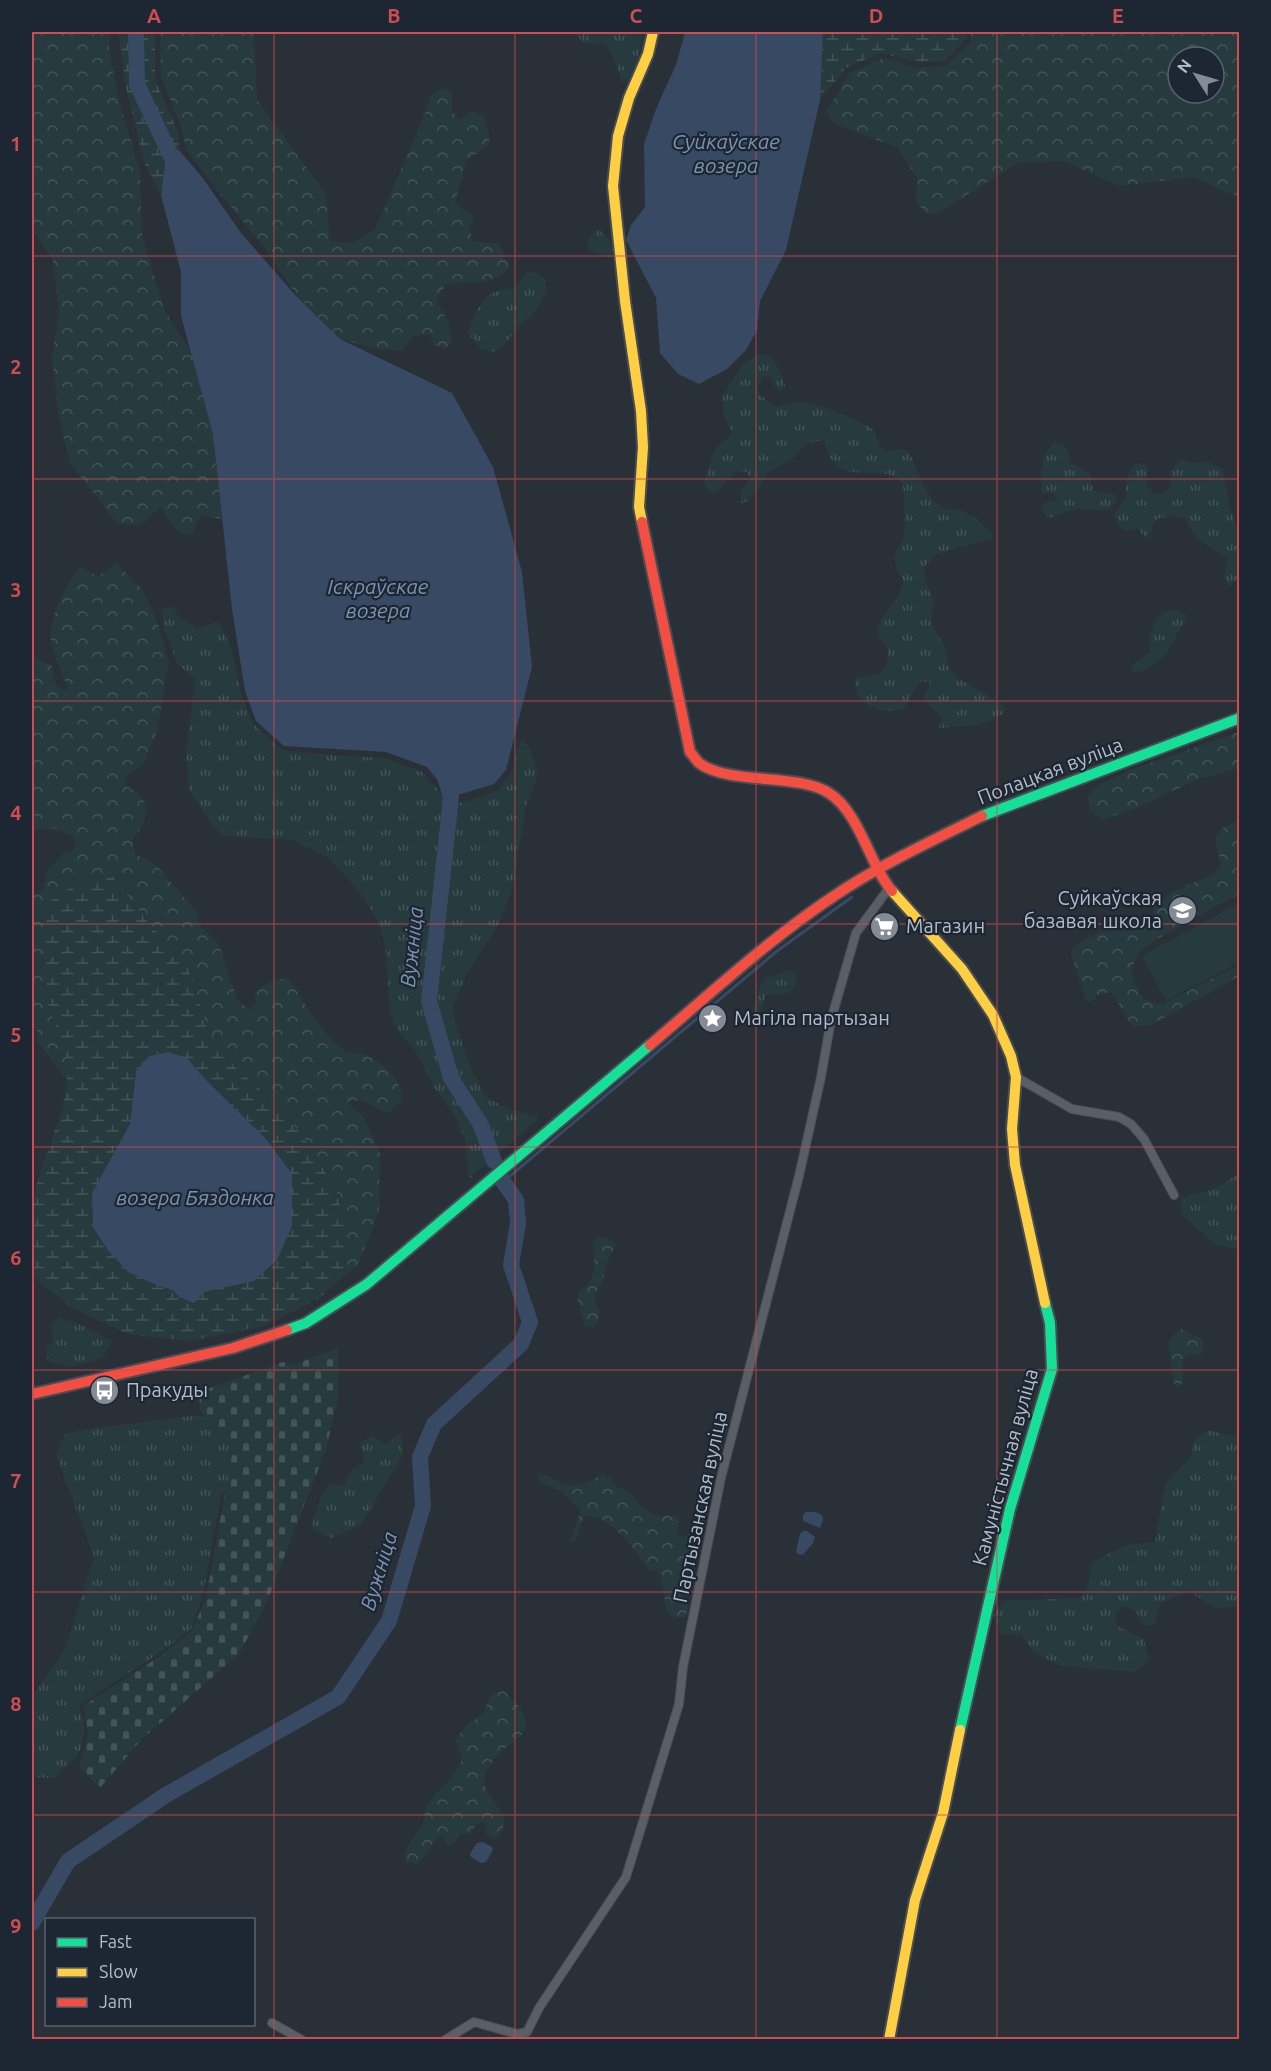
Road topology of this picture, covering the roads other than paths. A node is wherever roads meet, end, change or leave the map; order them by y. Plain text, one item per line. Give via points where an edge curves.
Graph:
1 (653, 32) edge
2 (1239, 718) edge
3 (879, 869) junction
4 (889, 888) junction
5 (1016, 1077) junction
6 (1174, 1195) dead end
7 (32, 1394) edge
8 (272, 2023) dead end
9 (302, 2040) edge
10 (446, 2040) edge
11 (889, 2040) edge

1 - 3 street, Камуністычная вуліца via 618,136 614,186 641,411 639,507 690,752 699,763 720,772 791,782 830,793 861,834
2 - 3 street, Полацкая вуліца via 983,816
3 - 4 street, Камуністычная вуліца
3 - 7 street, Полацкая вуліца via 777,937 367,1284 333,1308 261,1340
4 - 5 street, Камуністычная вуліца via 962,969 993,1015
4 - 10 street, Партызанская вуліца via 856,933 831,1020 799,1176 721,1478 679,1704 626,1877 526,2032 517,2034 474,2022
5 - 6 street via 1072,1109 1119,1117 1131,1124 1144,1139
5 - 11 street, Камуністычная вуліца via 1012,1129 1015,1165 1050,1323 1052,1369 1008,1520 943,1813 915,1900
8 - 9 street

